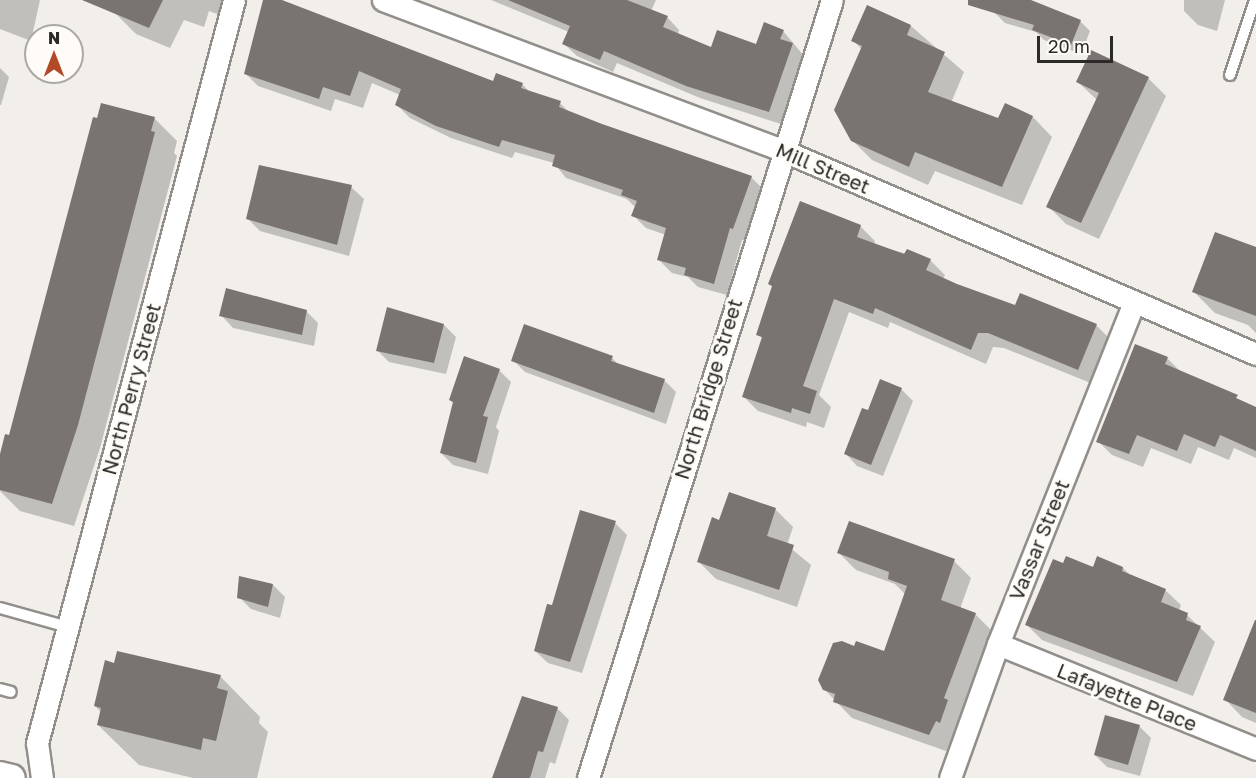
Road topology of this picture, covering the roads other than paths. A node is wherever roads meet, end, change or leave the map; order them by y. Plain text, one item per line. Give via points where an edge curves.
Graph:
1 (234, 0) edge
2 (383, 0) edge
3 (832, 0) edge
4 (1255, 0) edge
5 (1230, 75) dead end
6 (782, 150) junction
7 (1133, 304) junction
8 (1256, 354) edge
9 (0, 608) edge
10 (68, 627) junction
11 (998, 644) junction
12 (1256, 749) edge
13 (0, 775) edge
14 (12, 778) edge
15 (42, 778) edge
16 (588, 778) edge
17 (950, 778) edge

1 - 10 street, North Perry Street
2 - 6 street, Mill Street
3 - 6 street, North Bridge Street
4 - 5 lane
6 - 7 street, Mill Street
6 - 16 street, North Bridge Street
7 - 8 street, Mill Street
7 - 11 street, Vassar Street
9 - 10 lane
10 - 15 street, North Perry Street via 37,743
11 - 12 street, Lafayette Place
11 - 17 street, Vassar Street
13 - 14 street

